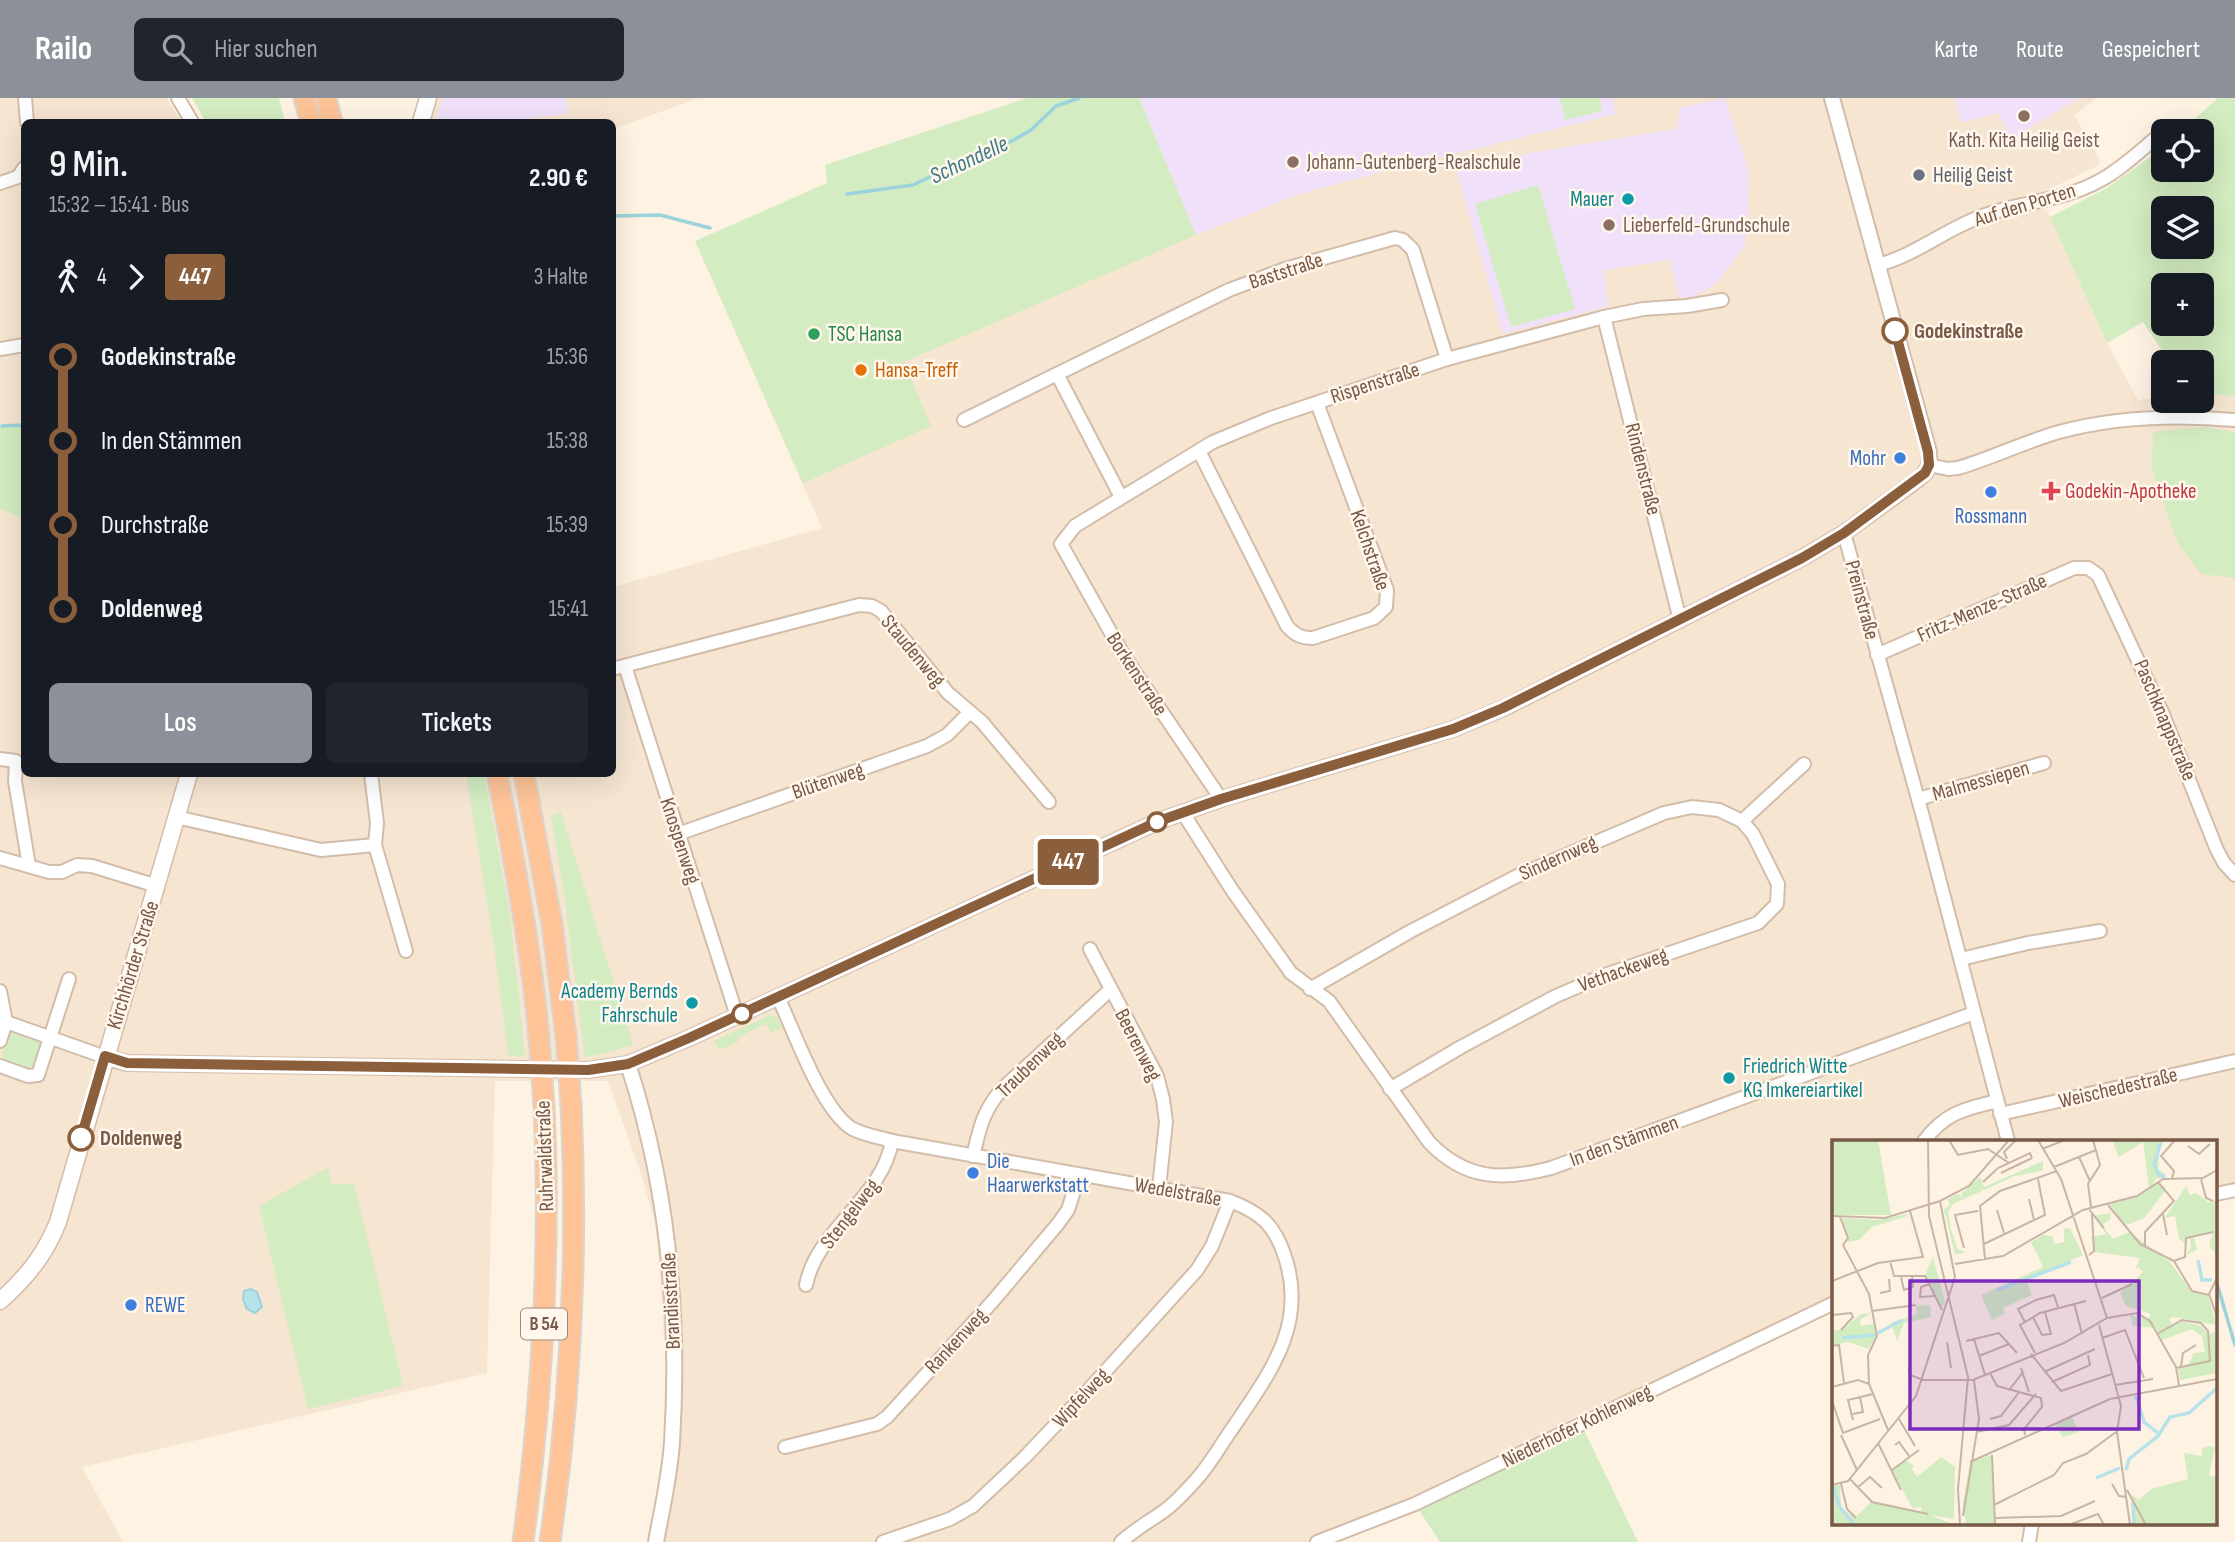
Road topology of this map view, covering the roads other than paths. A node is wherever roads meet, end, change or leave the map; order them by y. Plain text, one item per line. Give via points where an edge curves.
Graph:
1 (25, 98) edge
2 (178, 98) edge
3 (304, 98) edge
4 (326, 98) edge
5 (428, 98) edge
6 (1832, 98) edge
7 (27, 119) edge
8 (190, 119) edge
9 (310, 119) edge
10 (331, 119) edge
11 (422, 119) edge
12 (2151, 142) edge
13 (21, 172) edge
14 (0, 183) edge
15 (1878, 265) junction
16 (1722, 300) dead end
17 (1604, 317) junction
18 (21, 346) edge
19 (0, 349) edge
20 (1447, 359) junction
21 (1057, 374) junction
22 (1317, 403) junction
23 (964, 420) dead end
24 (2235, 420) edge
25 (1199, 450) junction
26 (1929, 465) junction
27 (1121, 497) junction
28 (1844, 533) junction
29 (1061, 544) joint
30 (2088, 568) joint
31 (1680, 621) junction
32 (1878, 655) junction
33 (619, 667) edge
34 (970, 712) junction
35 (0, 759) edge
36 (2044, 763) dead end
37 (1804, 764) dead end
38 (188, 777) edge
39 (371, 777) edge
40 (498, 777) edge
41 (525, 777) edge
42 (1221, 799) junction
43 (1918, 799) junction
44 (1049, 802) dead end
45 (1183, 813) junction
46 (176, 817) junction
47 (1742, 821) junction
48 (678, 834) junction
49 (375, 845) junction
50 (0, 858) edge
51 (29, 866) junction
52 (2235, 875) edge
53 (157, 886) junction
54 (2100, 931) dead end
55 (1090, 949) dead end
56 (406, 951) dead end
57 (1961, 959) junction
58 (69, 979) dead end
59 (1310, 989) junction
60 (1110, 990) junction
61 (0, 991) edge
62 (778, 997) junction
63 (1974, 1013) junction
64 (737, 1016) junction
65 (6, 1022) junction
66 (50, 1037) junction
67 (0, 1041) edge
68 (105, 1056) junction
69 (2235, 1060) edge
70 (628, 1064) junction
71 (0, 1066) edge
72 (1390, 1089) junction
73 (1999, 1108) junction
74 (1925, 1140) edge
75 (2008, 1140) edge
76 (892, 1141) junction
77 (974, 1156) junction
78 (1079, 1175) junction
79 (1159, 1188) junction
80 (1230, 1201) junction
81 (806, 1286) dead end
82 (0, 1301) edge
83 (1832, 1304) edge
84 (785, 1447) dead end
85 (2032, 1524) edge
86 (523, 1542) edge
87 (550, 1542) edge
88 (656, 1542) edge
89 (883, 1542) edge
90 (1121, 1542) edge
91 (1317, 1542) edge
92 (2029, 1542) edge

1 - 7 street
2 - 8 street
3 - 9 highway
4 - 10 highway
5 - 11 main road
6 - 15 street
12 - 15 street, Auf den Porten via 2100,181 1970,220 1913,253
13 - 14 street
15 - 26 street
16 - 17 street, Rispenstraße
17 - 20 street, Rispenstraße
17 - 31 street, Rindenstraße
18 - 19 street
20 - 21 street, Baststraße via 1413,250 1395,238 1229,290
20 - 22 street, Rispenstraße
21 - 23 street, Baststraße
21 - 27 street
22 - 25 street, Rispenstraße via 1253,424
22 - 25 street, Kelchstraße via 1387,590 1386,607 1374,618 1313,638 1293,633
24 - 26 street via 2193,417 2104,423 2061,432 1958,468
25 - 27 street, Rispenstraße
26 - 28 street, Preinstraße via 1917,480
27 - 29 street, Rispenstraße via 1074,526
28 - 31 street
28 - 32 street, Preinstraße
29 - 42 street, Borkenstraße via 1124,656
30 - 32 street, Fritz-Menze-Straße via 2074,568
30 - 52 street, Paschknappstraße via 2098,575 2130,641 2217,850
31 - 42 street via 1453,729
32 - 43 street, Preinstraße
33 - 34 street, Staudenweg via 859,605 872,606
33 - 48 street, Knospenweg
34 - 44 street, Staudenweg
34 - 48 street, Blütenweg via 947,735 927,746
35 - 51 street via 16,761
36 - 43 street, Malmessiepen
37 - 47 street
38 - 46 main road, Kirchhörder Straße
39 - 49 street
40 - 86 highway, Ruhrwaldstraße / B 54, bridge via 517,869 544,1105 544,1326
41 - 87 highway, B 54, bridge via 552,924 571,1104 573,1285 566,1416
42 - 45 street
43 - 57 street, Preinstraße
45 - 59 street, In den Stämmen via 1291,973
45 - 62 street via 1123,836
46 - 49 street via 321,850
46 - 53 main road, Kirchhörder Straße
47 - 59 street, Sindernweg via 1719,810 1692,807 1664,813 1515,877
47 - 72 street, Vethackeweg via 1778,884 1777,904 1758,923 1556,996
48 - 64 street, Knospenweg
49 - 56 street
50 - 51 street
51 - 53 street via 62,872 77,865 92,866
53 - 68 main road, Kirchhörder Straße
54 - 57 street
55 - 60 street, Beerenweg
57 - 63 street, Preinstraße
58 - 66 street
59 - 72 street, In den Stämmen via 1329,1000
60 - 77 street, Traubenweg via 1002,1088 983,1115
60 - 79 street, Beerenweg via 1157,1076 1163,1099 1166,1122
61 - 65 street
62 - 64 street
62 - 76 street, Wedelstraße via 833,1111 854,1129
63 - 72 street, In den Stämmen via 1524,1175 1480,1173 1443,1157
63 - 73 street, Preinstraße
64 - 70 street
65 - 66 street
65 - 67 street
66 - 68 street
66 - 71 street via 38,1075
68 - 70 street via 127,1063 296,1067 588,1070
68 - 82 main road, Kirchhörder Straße via 50,1241 20,1284
69 - 73 street, Weischedestraße
70 - 88 street, Brandisstraße via 653,1156 673,1277 672,1445
73 - 74 street, Weischedestraße via 1953,1113
73 - 75 street, Preinstraße
76 - 77 street, Wedelstraße
76 - 81 street, Stengelweg via 880,1175 820,1251
77 - 78 street, Wedelstraße
78 - 79 street, Wedelstraße
78 - 84 street, Rankenweg via 1068,1210 1057,1225 887,1417 877,1424
79 - 80 street, Wedelstraße
80 - 89 street, Wipfelweg via 1197,1270 1017,1465 972,1506 950,1519
80 - 90 street, Wedelstraße via 1266,1221 1280,1242 1293,1300 1289,1330 1270,1372 1197,1479 1167,1509
83 - 91 street, Niederhofer Kohlenweg via 1415,1503
85 - 92 street

